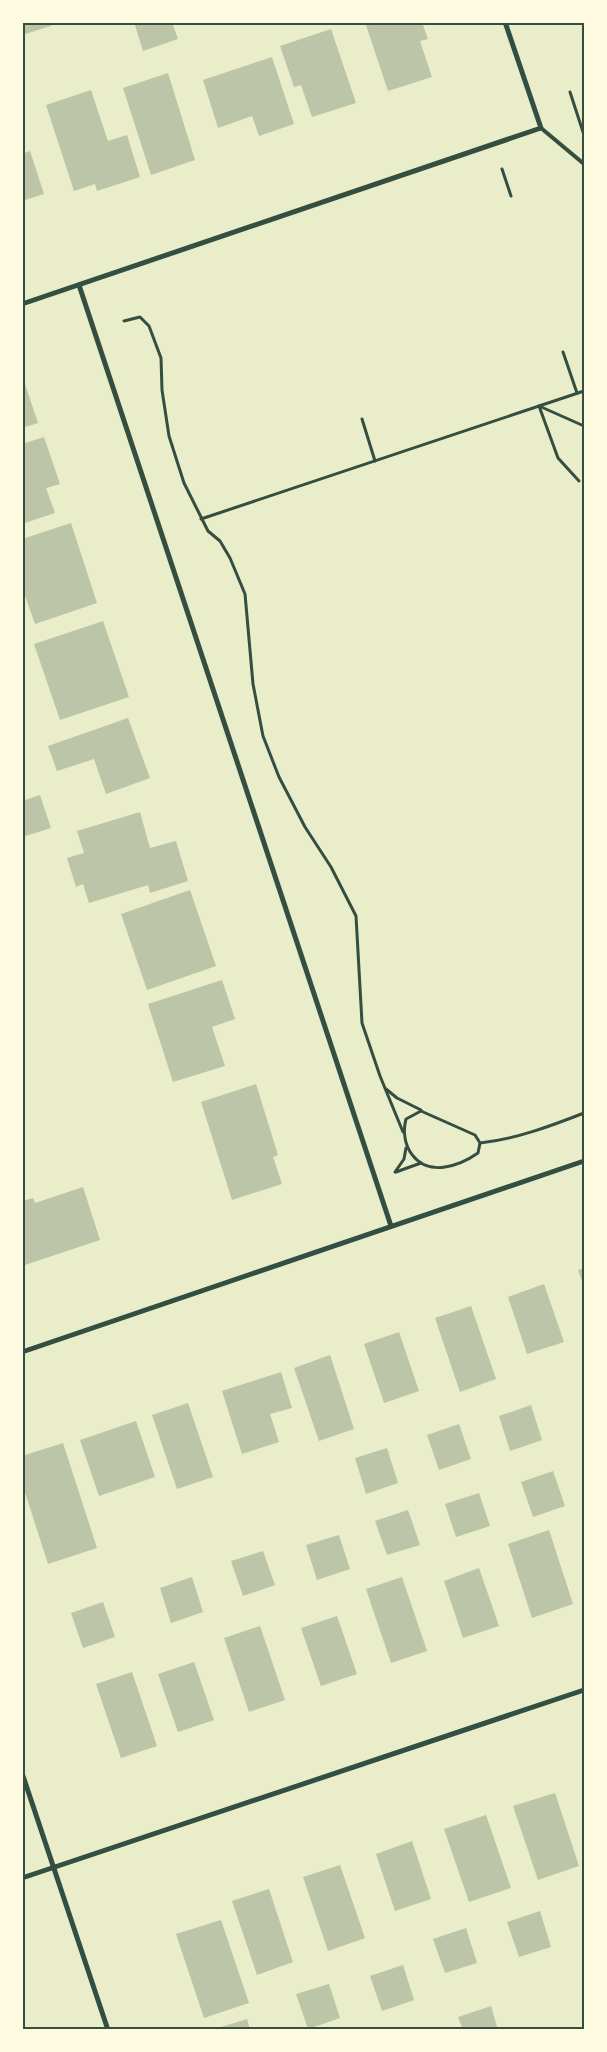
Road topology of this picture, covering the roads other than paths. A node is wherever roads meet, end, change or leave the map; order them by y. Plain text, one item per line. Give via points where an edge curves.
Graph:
1 (505, 22) edge
2 (541, 128) junction
3 (584, 164) edge
4 (79, 285) junction
5 (22, 304) edge
6 (584, 1162) edge
7 (391, 1226) junction
8 (22, 1352) edge
9 (584, 1690) edge
10 (22, 1773) edge
11 (53, 1868) junction
12 (22, 1878) edge
13 (108, 2030) edge

1 - 2 street
2 - 3 lane
2 - 4 street
4 - 5 street
4 - 7 street
6 - 7 street
7 - 8 street
9 - 11 street
10 - 11 street
11 - 12 street
11 - 13 street

